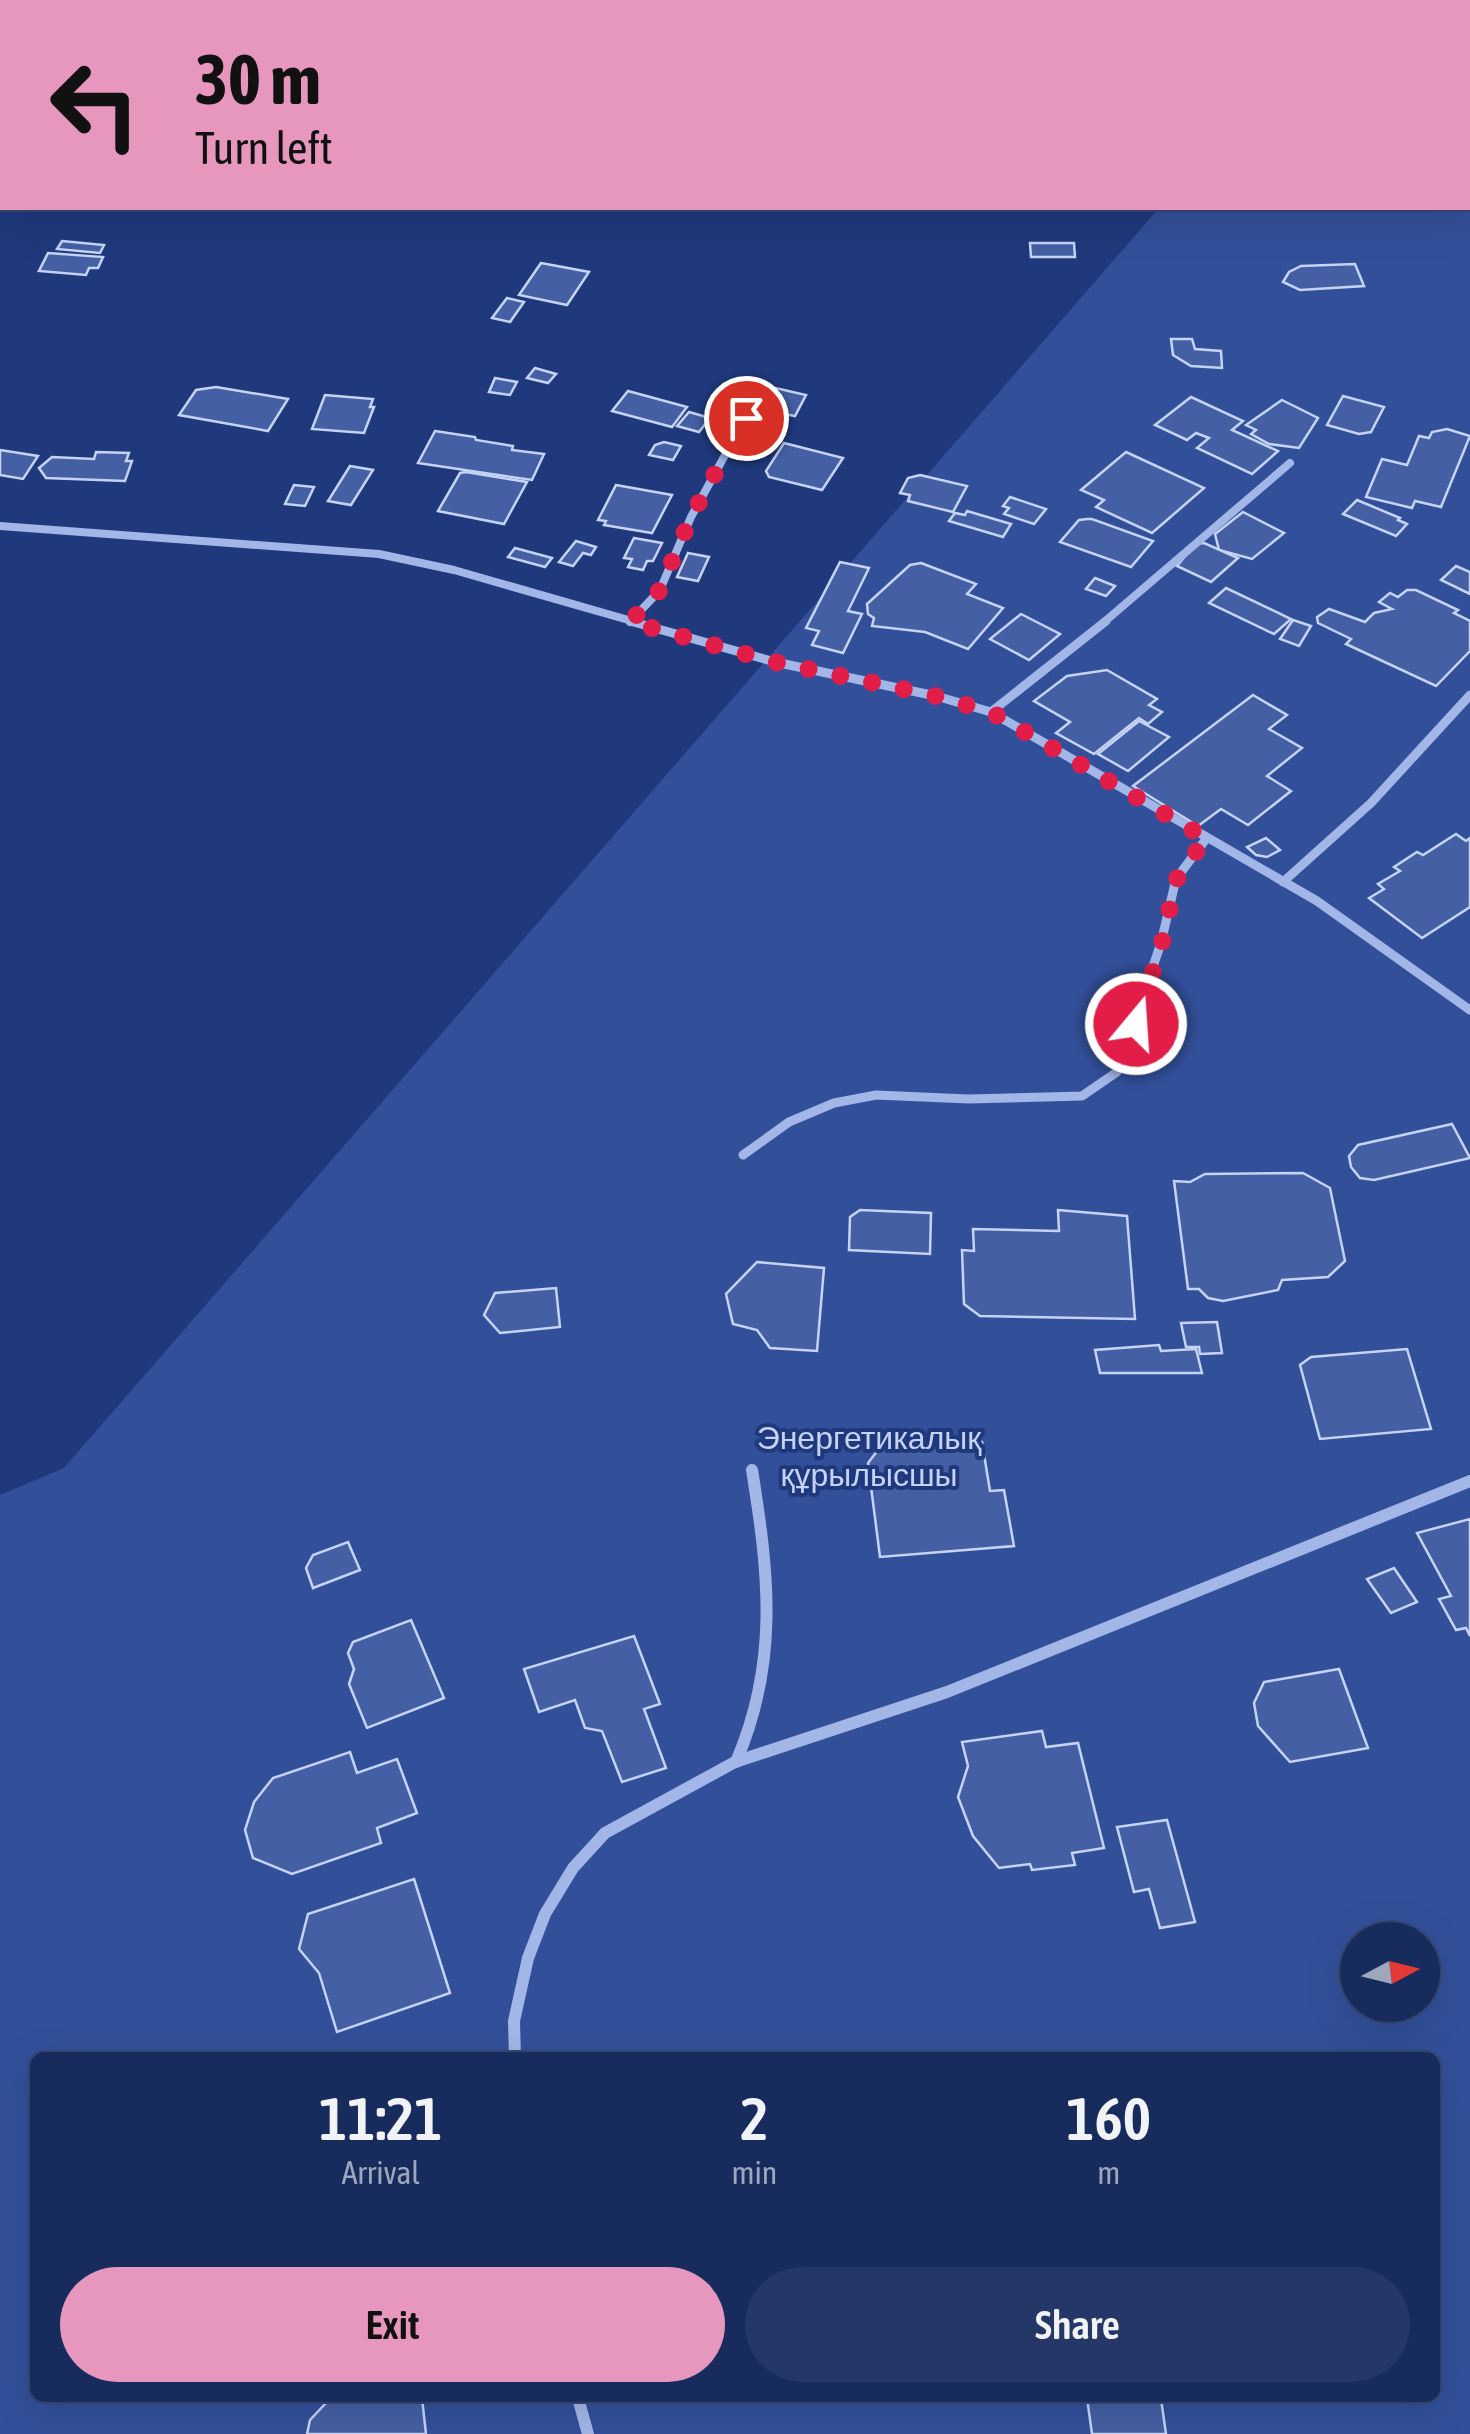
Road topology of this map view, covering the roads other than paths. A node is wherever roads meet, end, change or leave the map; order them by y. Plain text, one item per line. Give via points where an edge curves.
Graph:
1 (746, 418) dead end
2 (1290, 464) dead end
3 (0, 526) edge
4 (630, 622) junction
5 (1470, 695) edge
6 (991, 712) junction
7 (1206, 838) junction
8 (1283, 882) junction
9 (1470, 1010) edge
10 (743, 1154) dead end
11 (752, 1470) dead end
12 (1470, 1481) edge
13 (736, 1762) junction
14 (515, 2052) edge
15 (579, 2402) edge
16 (588, 2434) edge

1 - 4 street via 660,590
2 - 6 street
3 - 4 street via 379,554
4 - 6 street
5 - 8 street via 1370,803
6 - 7 street
7 - 8 street
7 - 10 street via 1176,880 1118,1072 1082,1096 876,1095 834,1102
8 - 9 street
11 - 13 street via 769,1573 768,1652 753,1729
12 - 13 street via 948,1692
13 - 14 street via 606,1833 573,1868 528,1958 514,2021
15 - 16 street

